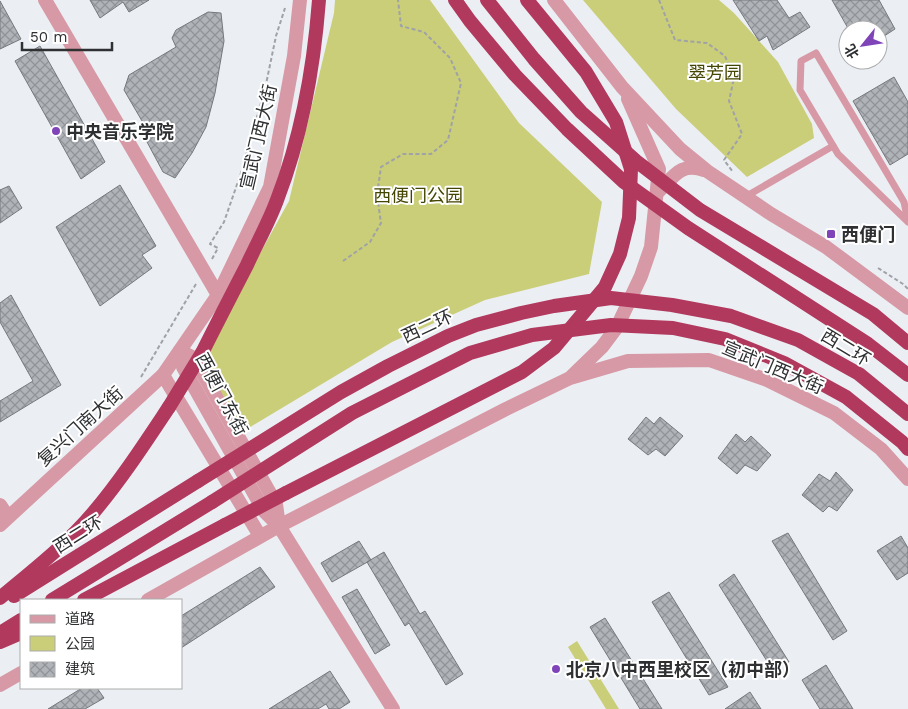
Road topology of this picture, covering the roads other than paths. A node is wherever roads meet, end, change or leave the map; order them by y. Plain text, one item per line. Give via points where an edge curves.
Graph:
1 (45, 0) edge
2 (319, 0) edge
3 (455, 0) edge
4 (487, 0) edge
5 (527, 0) edge
6 (554, 0) edge
7 (294, 1) edge
8 (622, 87) junction
9 (833, 146) junction
10 (707, 171) junction
11 (656, 194) junction
12 (745, 197) junction
13 (908, 221) edge
14 (218, 295) junction
15 (905, 302) edge
16 (908, 343) edge
17 (180, 351) junction
18 (163, 375) junction
19 (908, 375) edge
20 (570, 378) junction
21 (908, 414) edge
22 (908, 449) edge
23 (908, 479) edge
24 (0, 505) edge
25 (4, 521) edge
26 (279, 526) junction
27 (260, 536) junction
28 (0, 598) edge
29 (54, 599) edge
30 (86, 599) edge
31 (150, 599) edge
32 (0, 605) edge
33 (20, 621) edge
34 (0, 633) edge
35 (20, 633) edge
36 (0, 642) edge
37 (20, 674) edge
38 (0, 685) edge
39 (393, 709) edge

1 - 14 street
2 - 28 highway, bridge via 305,102 278,199 202,353 138,453 93,514
3 - 19 highway, bridge via 515,75 624,182 688,228 868,344
4 - 16 highway, bridge via 581,112 636,161 700,210 873,314
5 - 30 highway, bridge via 586,72 616,122 631,169 629,218 620,254 605,287 554,348 522,372
6 - 8 street, 宣武门西大街
7 - 14 street, 宣武门西大街 via 294,56 270,186
8 - 10 street, 宣武门西大街 via 680,149
8 - 11 street, 宣武门西大街 via 659,169
9 - 12 lane
9 - 13 lane
9 - 13 lane via 800,90 801,61 816,53 904,202
10 - 11 street via 693,166 683,168
10 - 12 street, 宣武门西大街
11 - 20 street, 宣武门西大街 via 651,247 624,316 611,336
12 - 15 street, 宣武门西大街 via 826,247
14 - 17 street, 宣武门西大街
17 - 18 street, 复兴门南大街
17 - 26 street, 西便门东街 via 183,367 264,511
18 - 25 street, 复兴门南大街
18 - 27 street
20 - 23 street, 宣武门西大街 via 628,362 709,360 767,380 834,413 881,450
20 - 26 street, 宣武门西大街
21 - 32 highway, 西二环, bridge via 858,374 798,340 731,316 611,298 554,306 448,336 388,366 341,392
22 - 29 highway, bridge via 846,397 784,363 725,339 673,328 610,325 532,335 470,353 352,413
24 - 25 street
26 - 27 street
26 - 39 street, 西便门东街
27 - 31 street
33 - 34 highway
35 - 36 highway
37 - 38 street

